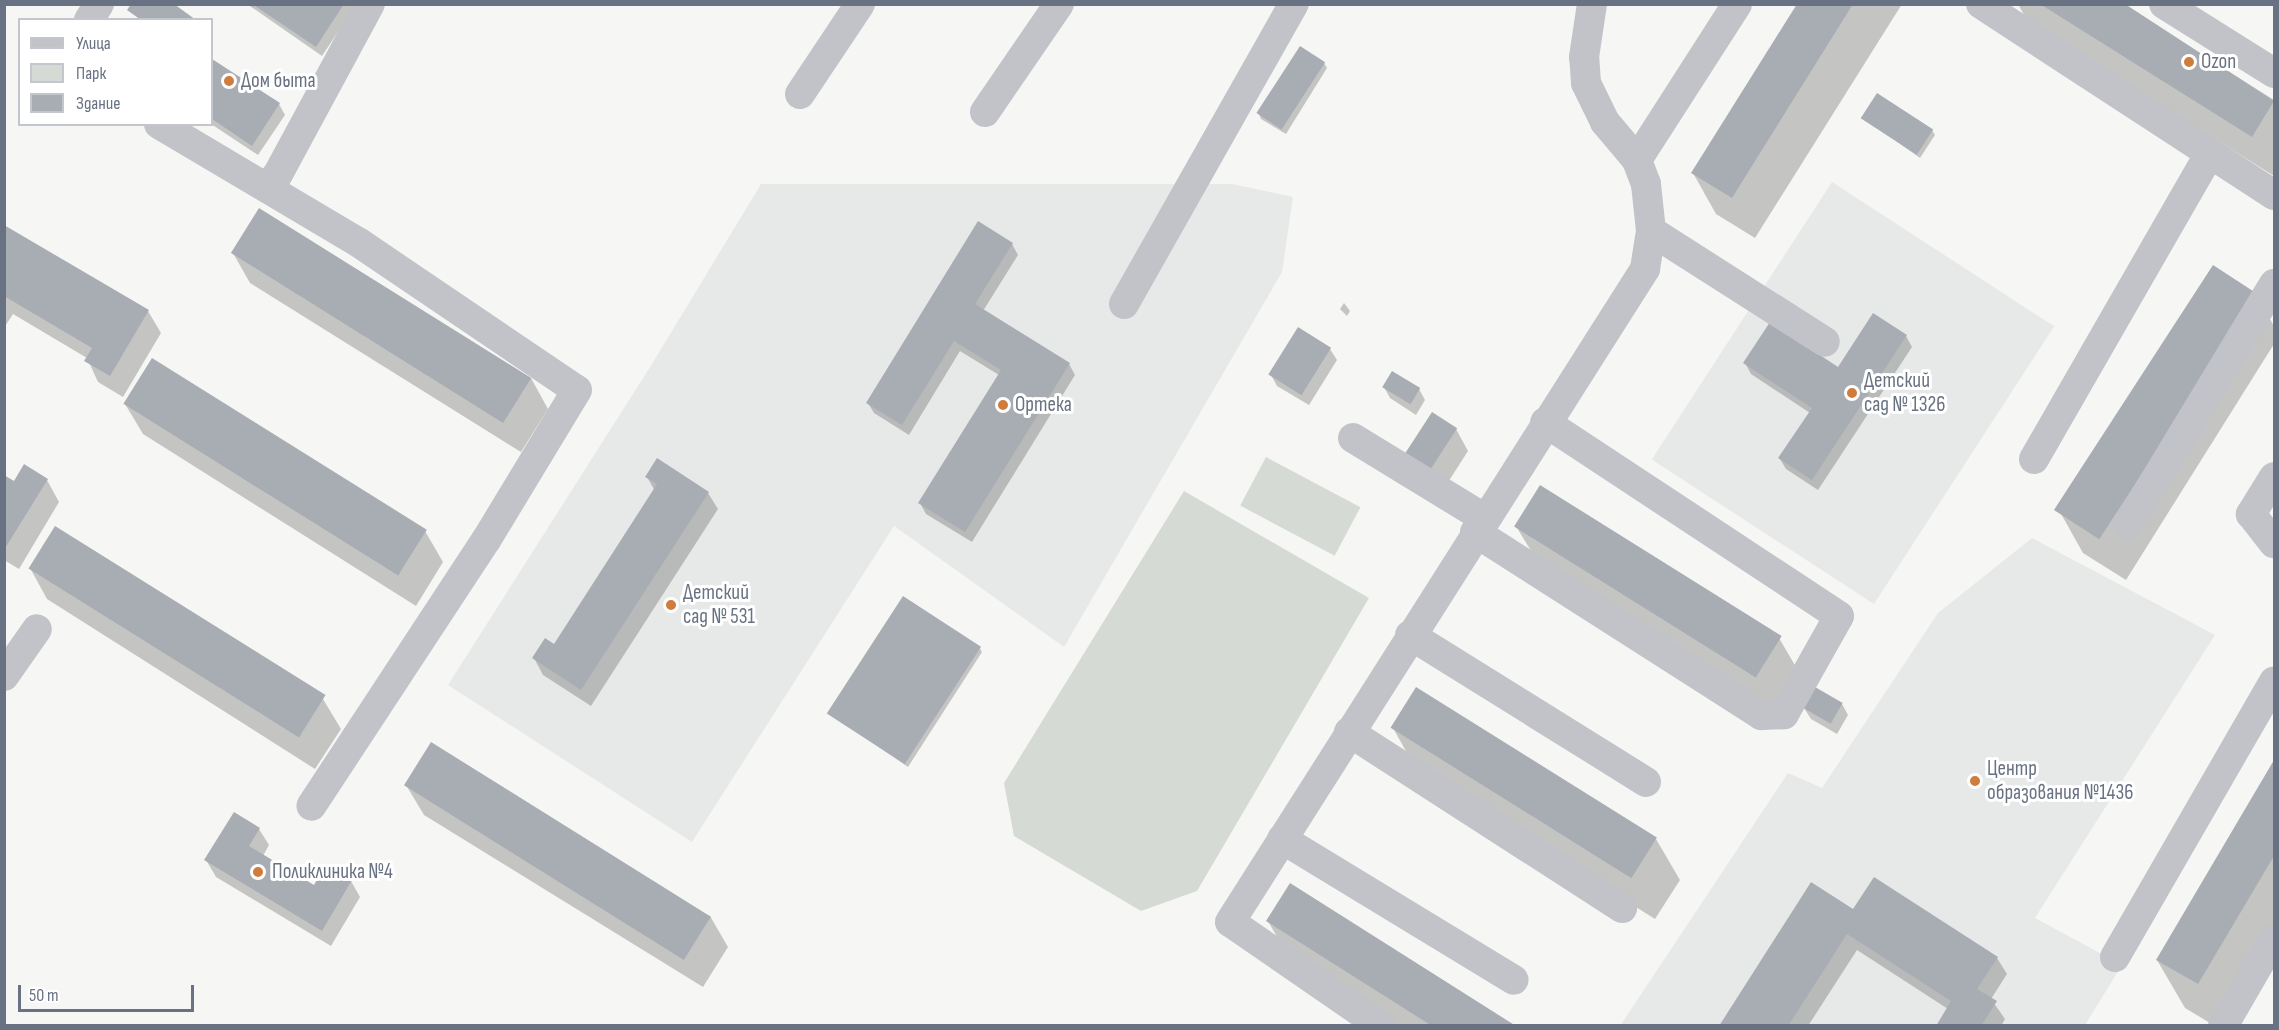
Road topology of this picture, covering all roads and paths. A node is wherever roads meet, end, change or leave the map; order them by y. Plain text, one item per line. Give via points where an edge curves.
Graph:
1 (99, 4) edge
2 (370, 4) edge
3 (860, 4) edge
4 (1059, 4) edge
5 (1294, 4) edge
6 (1592, 4) edge
7 (1737, 4) edge
8 (1982, 4) edge
9 (2164, 4) edge
10 (90, 18) edge
11 (2274, 73) edge
12 (800, 94) dead end
13 (985, 112) dead end
14 (162, 126) edge
15 (2210, 153) junction
16 (1637, 160) junction
17 (267, 188) junction
18 (2274, 195) edge
19 (1651, 231) junction
20 (2274, 284) edge
21 (1124, 304) dead end
22 (1825, 342) dead end
23 (1545, 422) junction
24 (1353, 438) dead end
25 (2034, 459) dead end
26 (2274, 477) edge
27 (1479, 525) junction
28 (2128, 525) dead end
29 (2274, 543) edge
30 (37, 629) dead end
31 (1410, 635) junction
32 (4, 676) edge
33 (2274, 682) edge
34 (1349, 732) junction
35 (1646, 782) dead end
36 (311, 806) dead end
37 (1282, 839) junction
38 (1622, 908) dead end
39 (2274, 938) edge
40 (2115, 957) dead end
41 (1514, 980) dead end
42 (1382, 1026) edge
43 (2223, 1026) edge

1 - 10 lane
2 - 17 lane
3 - 12 lane
4 - 13 lane
5 - 21 lane
6 - 16 lane via 1584,57 1586,84 1605,122
7 - 16 lane
8 - 15 lane
9 - 11 lane
14 - 17 lane via 249,181
15 - 18 lane
15 - 25 lane
16 - 19 lane via 1646,184
17 - 36 lane via 358,242 577,390 486,540
19 - 22 lane
19 - 23 lane via 1645,269
20 - 28 lane
23 - 27 lane
23 - 27 lane via 1839,616 1784,714 1761,715
24 - 27 lane via 1444,497
26 - 29 lane via 2251,514
27 - 31 lane
30 - 32 lane
31 - 34 lane
31 - 35 lane
33 - 40 lane
34 - 37 lane
34 - 38 lane
37 - 41 lane
37 - 42 lane via 1230,922
39 - 43 lane

